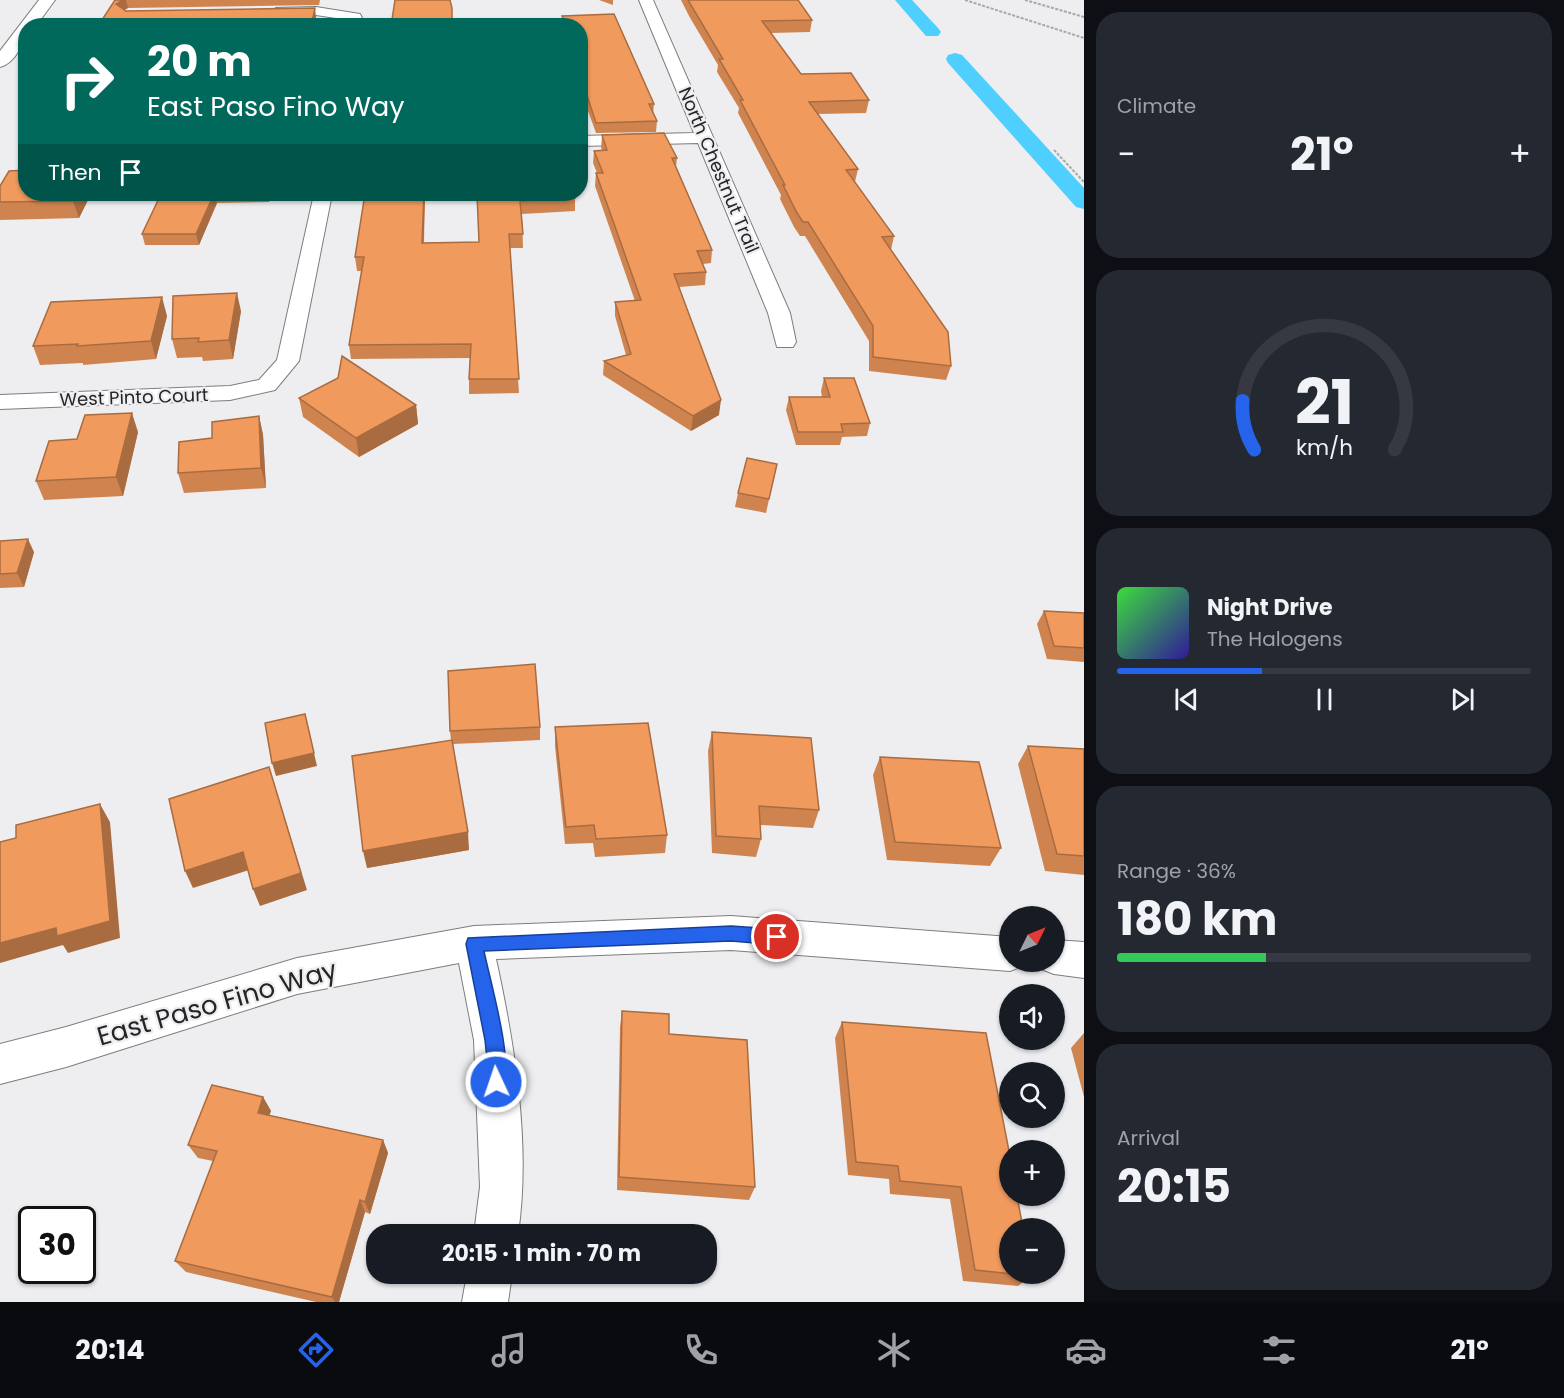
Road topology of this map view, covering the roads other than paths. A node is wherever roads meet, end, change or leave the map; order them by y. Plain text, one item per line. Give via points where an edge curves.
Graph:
1 (47, 0) edge
2 (646, 0) edge
3 (256, 12) edge
4 (34, 18) edge
5 (348, 18) edge
6 (18, 39) edge
7 (0, 62) edge
8 (705, 138) junction
9 (588, 141) edge
10 (322, 201) edge
11 (785, 342) dead end
12 (0, 402) edge
13 (474, 944) junction
14 (999, 953) edge
15 (1065, 958) edge
16 (1084, 960) edge
17 (0, 1064) edge
18 (497, 1224) edge
19 (488, 1284) edge
20 (485, 1302) edge

1 - 4 main road
2 - 8 street, North Chestnut Trail
3 - 5 street via 326,11
6 - 7 main road
8 - 9 street
8 - 11 street, North Chestnut Trail via 780,313
10 - 12 street, West Pinto Court via 288,361 267,385 230,393
13 - 14 street, East Paso Fino Way via 731,933
13 - 17 street, East Paso Fino Way via 297,976
13 - 18 street via 494,1040 502,1187
15 - 16 street
19 - 20 street

